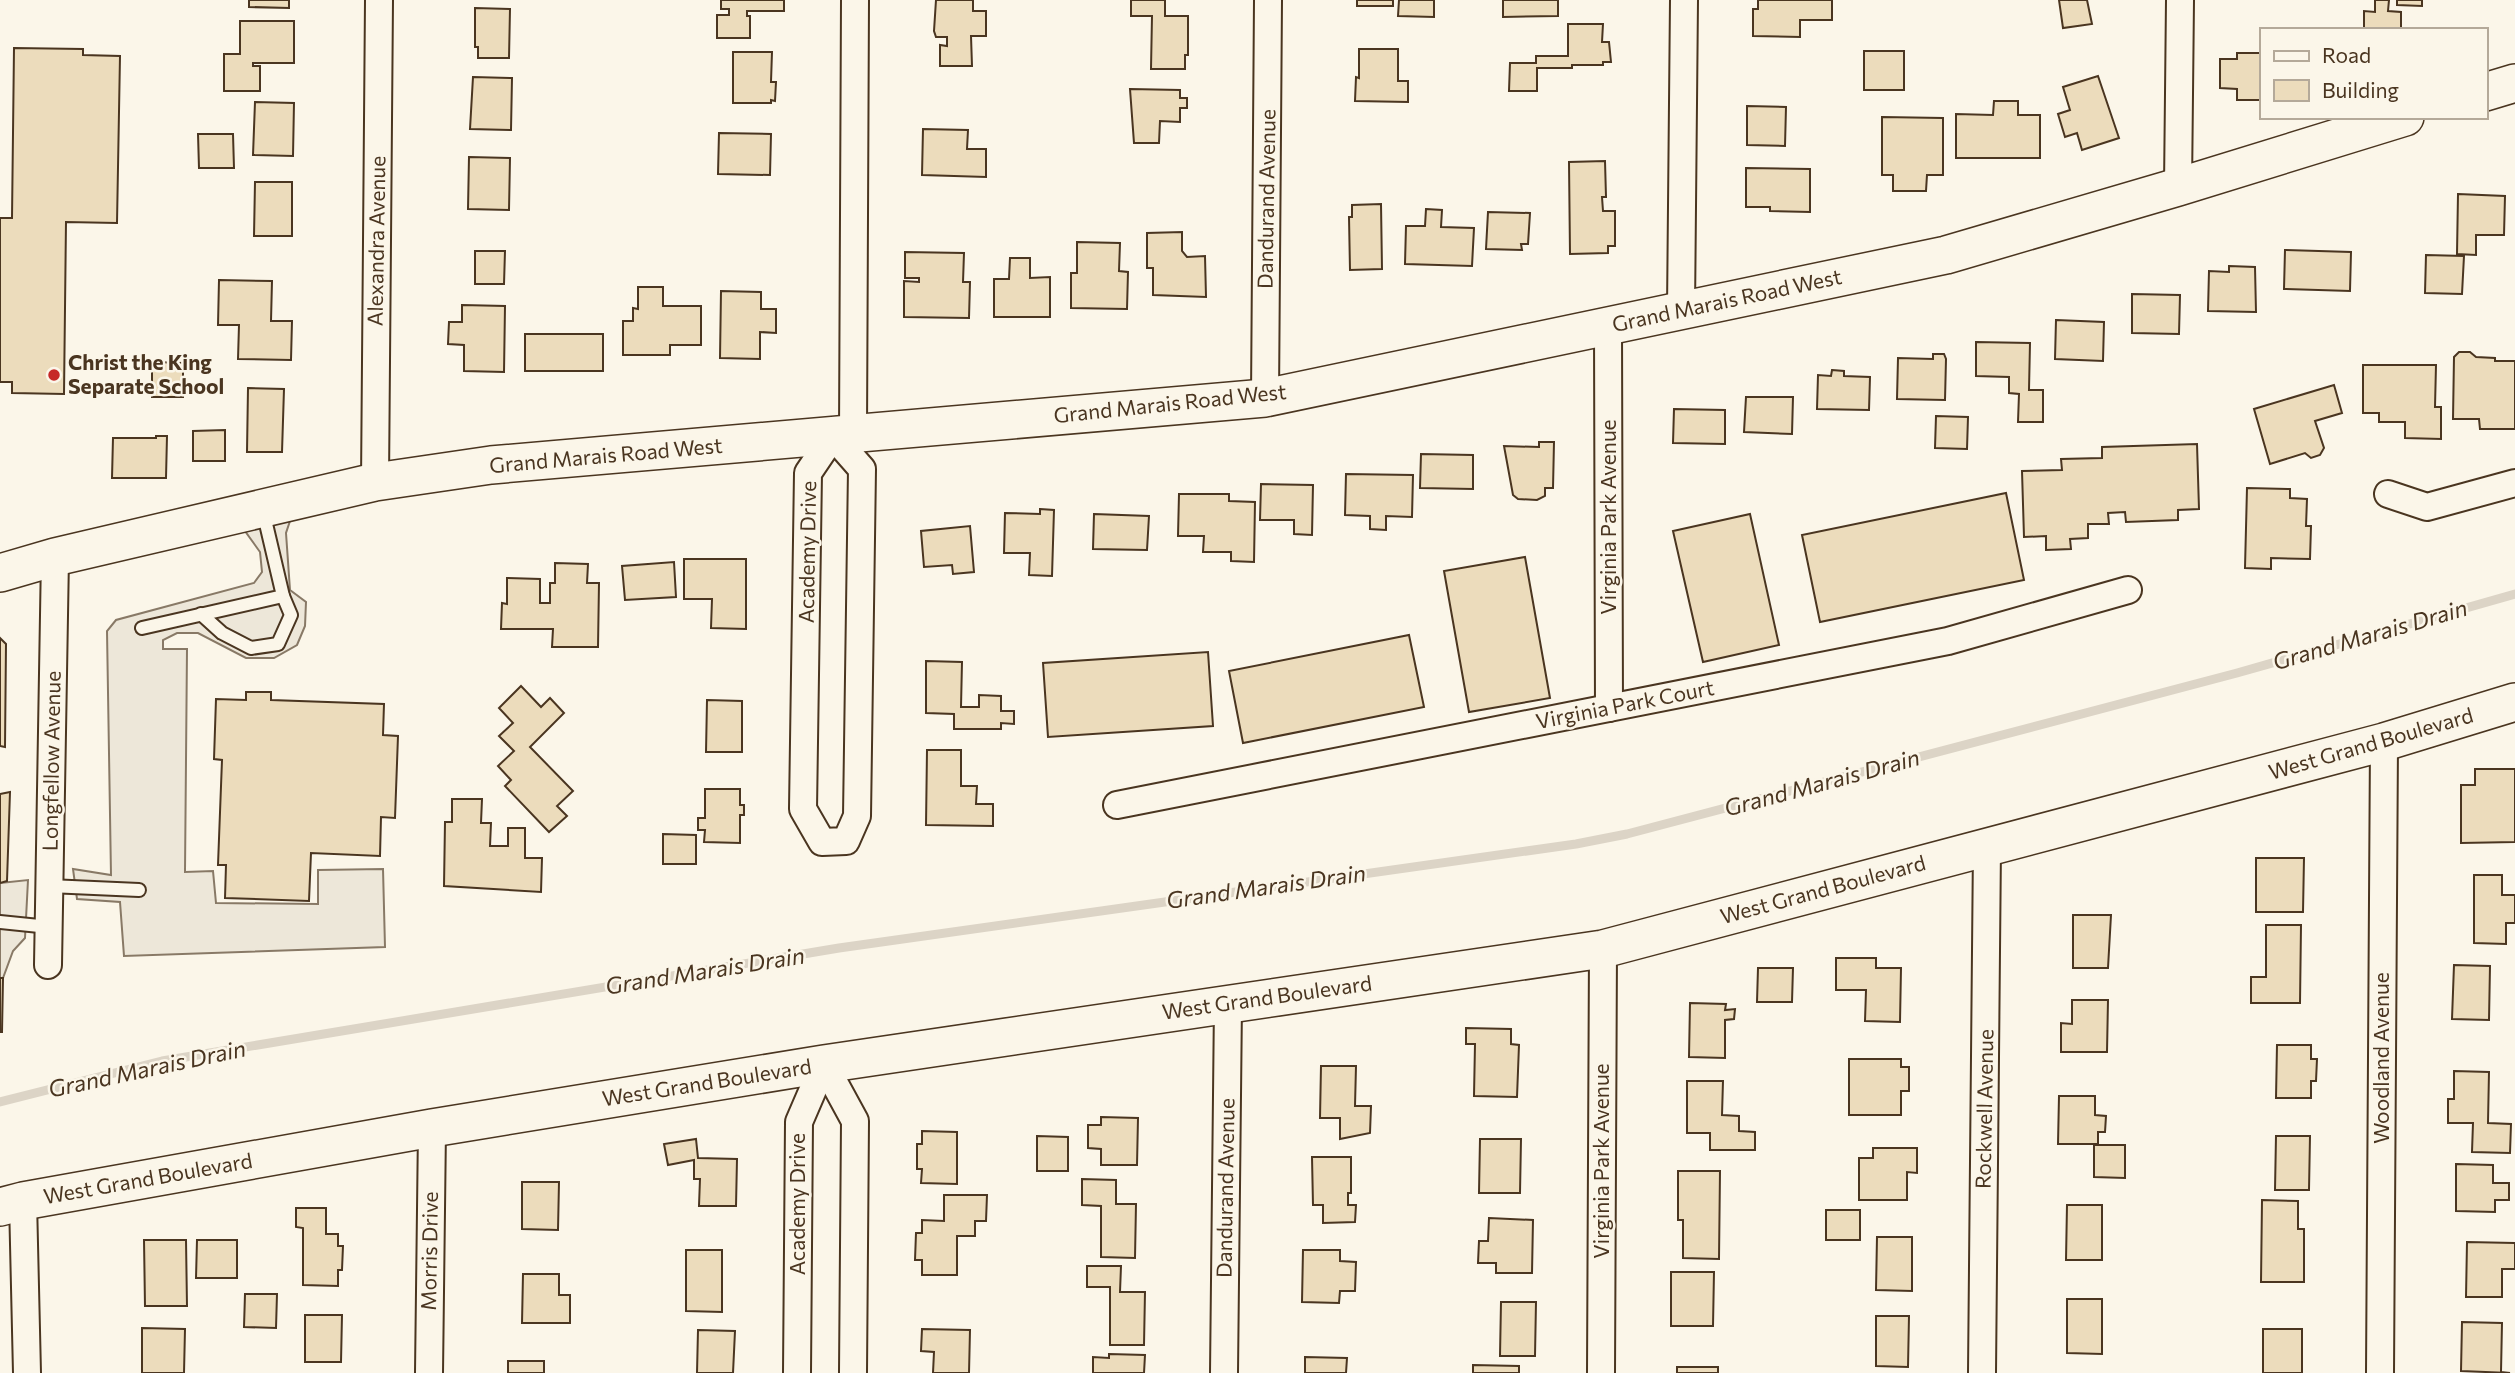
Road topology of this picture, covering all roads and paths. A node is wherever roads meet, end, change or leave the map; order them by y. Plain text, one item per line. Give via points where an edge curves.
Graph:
1 (379, 0) edge
2 (855, 0) edge
3 (1268, 0) edge
4 (1684, 0) edge
5 (2180, 0) edge
6 (2515, 83) edge
7 (2487, 91) edge
8 (2399, 119) edge
9 (2178, 187) junction
10 (1681, 310) junction
11 (1608, 326) junction
12 (1265, 398) junction
13 (843, 435) junction
14 (375, 482) junction
15 (2515, 483) edge
16 (2388, 494) dead end
17 (262, 509) junction
18 (55, 557) junction
19 (0, 573) edge
20 (2128, 590) dead end
21 (283, 596) junction
22 (201, 614) junction
23 (142, 628) dead end
24 (2515, 702) edge
25 (1609, 708) junction
26 (2384, 742) junction
27 (1117, 805) dead end
28 (1987, 846) junction
29 (49, 886) junction
30 (139, 890) dead end
31 (0, 922) edge
32 (49, 928) junction
33 (1603, 949) junction
34 (48, 965) dead end
35 (1227, 1003) junction
36 (824, 1064) junction
37 (432, 1128) junction
38 (12, 1204) edge
39 (27, 1373) edge
40 (429, 1373) edge
41 (797, 1373) edge
42 (853, 1373) edge
43 (1224, 1373) edge
44 (1601, 1373) edge
45 (1982, 1373) edge
46 (2380, 1373) edge

1 - 14 street, Alexandra Avenue
2 - 13 street
3 - 12 street, Dandurand Avenue
4 - 10 street
5 - 9 street
6 - 7 street
8 - 9 street, Grand Marais Road West
9 - 10 street, Grand Marais Road West via 1946,255
10 - 11 street, Grand Marais Road West
11 - 12 street, Grand Marais Road West
11 - 25 street, Virginia Park Avenue
12 - 13 street, Grand Marais Road West
13 - 13 street, Academy Drive via 808,473 803,809 822,842 846,841 857,816 862,468
13 - 14 street, Grand Marais Road West via 491,465
14 - 17 street, Grand Marais Road West
15 - 16 street via 2427,507
17 - 18 street, Grand Marais Road West
17 - 21 lane
18 - 19 street, Grand Marais Road West
18 - 29 street, Longfellow Avenue
20 - 25 street, Virginia Park Court via 1948,641
21 - 22 lane
21 - 22 lane via 291,615 278,644 251,648 222,633
22 - 23 lane
24 - 26 street, West Grand Boulevard
25 - 27 street, Virginia Park Court
26 - 28 street, West Grand Boulevard
26 - 46 street, Woodland Avenue
28 - 33 street, West Grand Boulevard
28 - 45 street, Rockwell Avenue
29 - 30 lane
29 - 32 street, Longfellow Avenue
31 - 32 lane
32 - 34 street, Longfellow Avenue
33 - 35 street, West Grand Boulevard
33 - 44 street, Virginia Park Avenue
35 - 36 street, West Grand Boulevard
35 - 43 street, Dandurand Avenue
36 - 37 street, West Grand Boulevard
36 - 41 street, Academy Drive via 799,1122
36 - 42 street via 855,1121
37 - 38 street, West Grand Boulevard
37 - 40 street, Morris Drive
38 - 39 street

